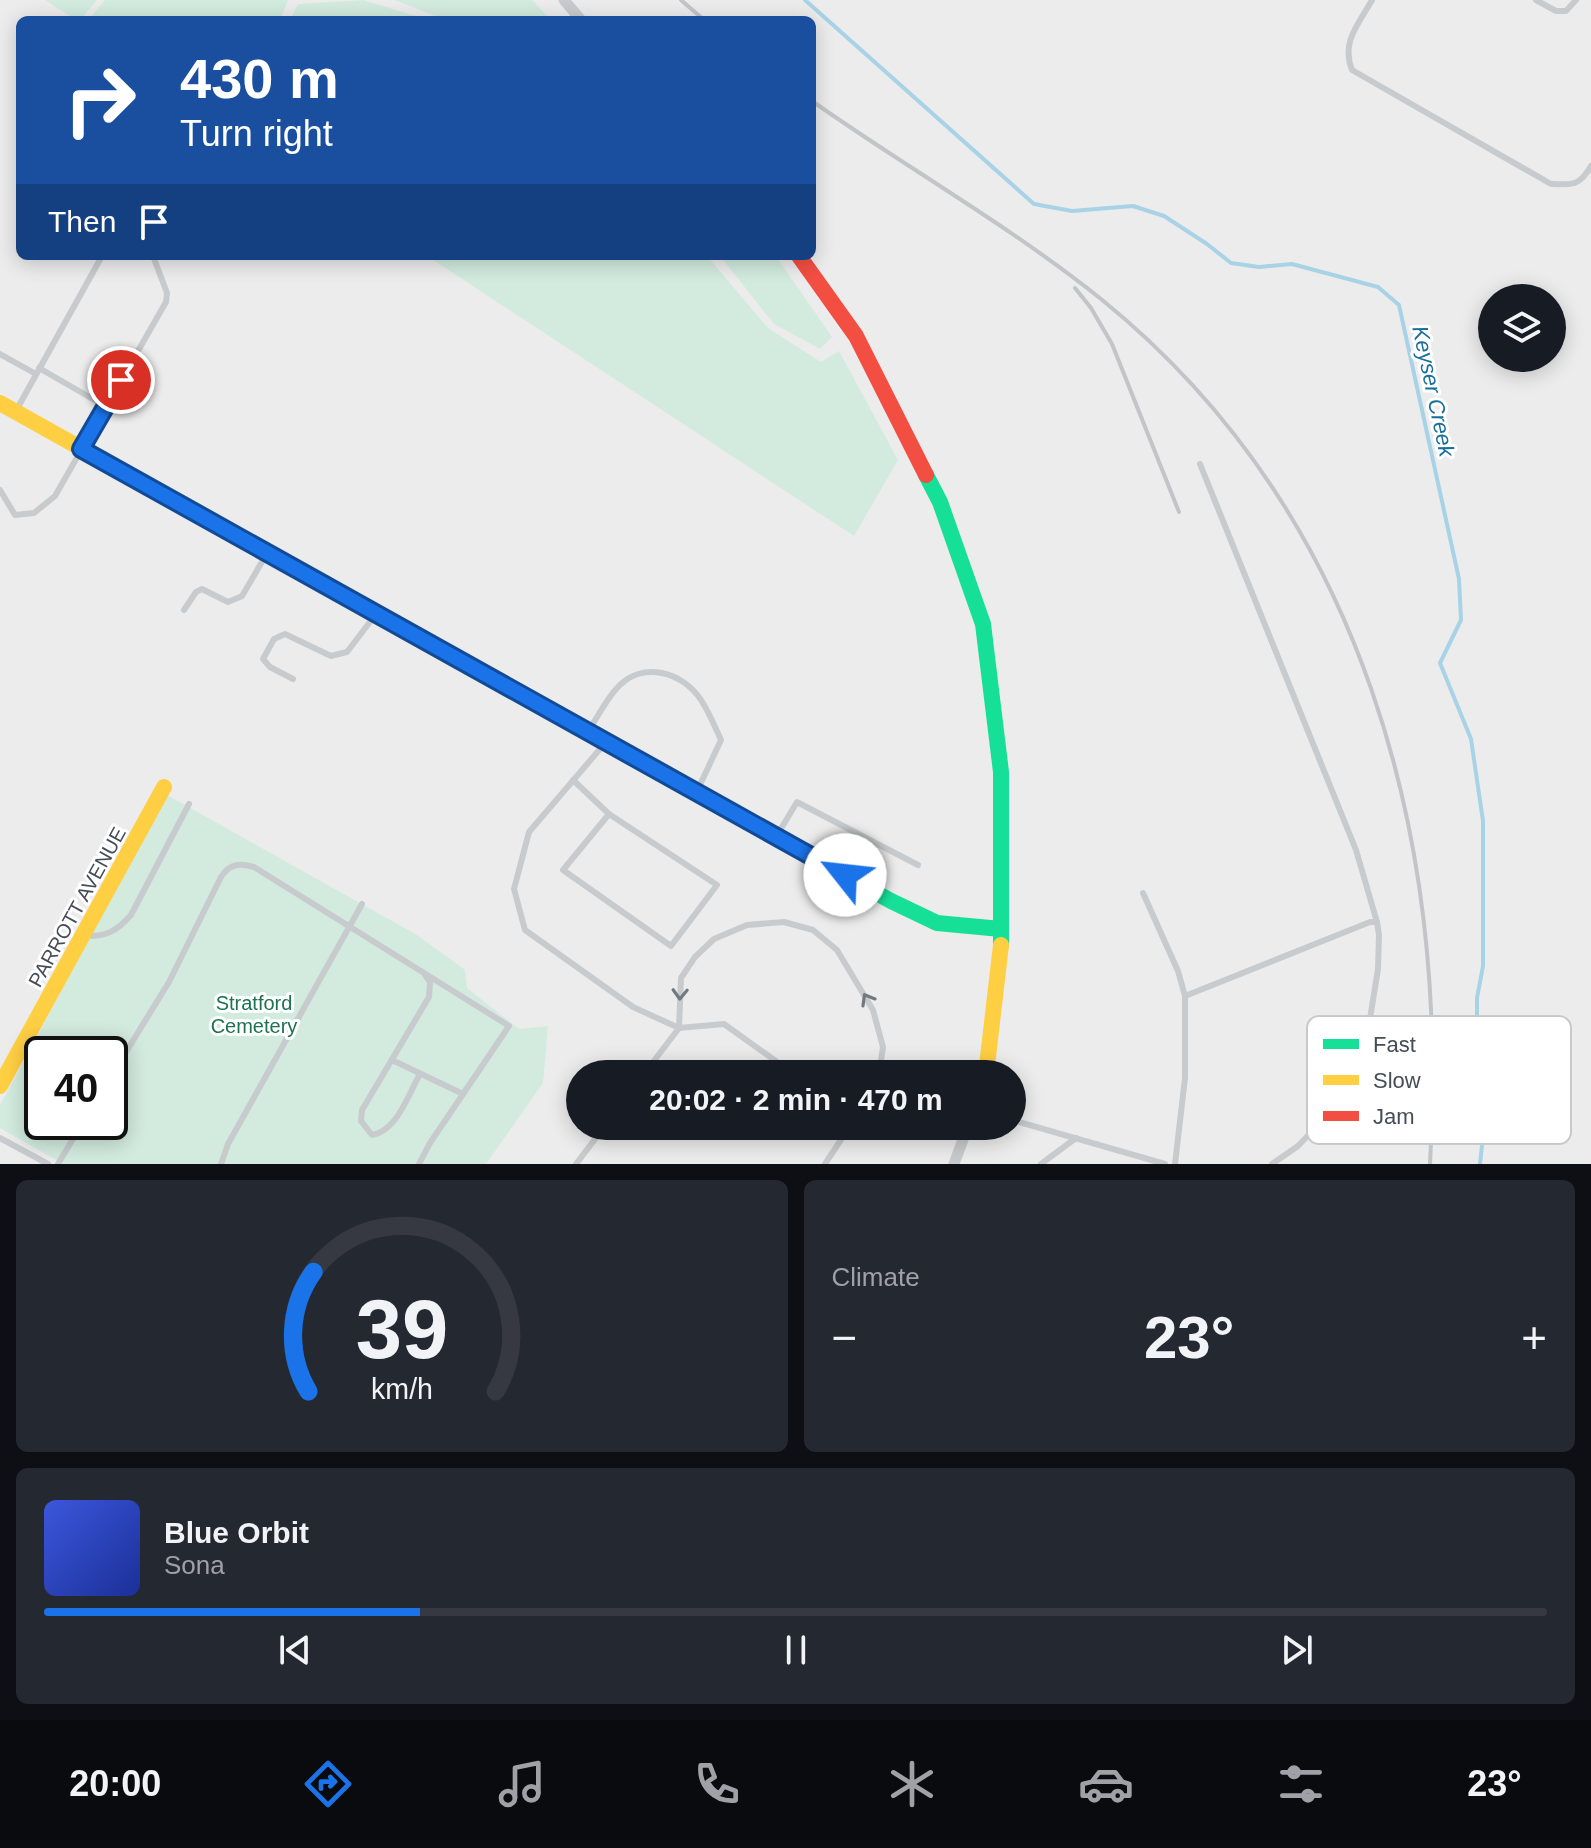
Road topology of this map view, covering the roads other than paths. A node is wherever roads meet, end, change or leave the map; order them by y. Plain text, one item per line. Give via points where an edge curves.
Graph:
1 (564, 0) edge
2 (1372, 0) edge
3 (1536, 0) edge
4 (1576, 0) edge
5 (578, 16) edge
6 (1591, 166) edge
7 (100, 260) edge
8 (155, 260) edge
9 (802, 260) edge
10 (0, 354) edge
11 (38, 371) junction
12 (0, 403) edge
13 (105, 406) junction
14 (15, 412) junction
15 (81, 449) junction
16 (1200, 464) dead end
17 (0, 490) edge
18 (267, 553) junction
19 (184, 610) dead end
20 (376, 614) junction
21 (293, 679) dead end
22 (588, 732) junction
23 (606, 742) junction
24 (573, 780) junction
25 (164, 787) dead end
26 (696, 792) junction
27 (189, 804) dead end
28 (609, 814) junction
29 (776, 837) junction
30 (918, 865) dead end
31 (1143, 893) dead end
32 (362, 904) dead end
33 (1377, 922) junction
34 (349, 926) junction
35 (1001, 929) junction
36 (84, 936) junction
37 (423, 972) junction
38 (1185, 996) junction
39 (1370, 1016) edge
40 (679, 1028) junction
41 (128, 1049) edge
42 (392, 1060) junction
43 (655, 1060) edge
44 (774, 1060) edge
45 (881, 1060) edge
46 (987, 1060) edge
47 (420, 1074) junction
48 (0, 1086) edge
49 (463, 1094) junction
50 (1026, 1124) edge
51 (1307, 1137) edge
52 (0, 1138) edge
53 (1076, 1138) junction
54 (72, 1140) edge
55 (594, 1140) edge
56 (841, 1140) edge
57 (963, 1140) edge
58 (48, 1164) edge
59 (58, 1164) edge
60 (221, 1164) edge
61 (419, 1164) edge
62 (576, 1164) edge
63 (825, 1164) edge
64 (954, 1164) edge
65 (1041, 1164) edge
66 (1165, 1164) edge
67 (1175, 1164) edge
68 (1272, 1164) edge

1 - 5 street
2 - 6 lane via 1349,39 1352,70 1551,184 1571,185 1585,178
3 - 4 lane via 1566,11
7 - 11 lane
8 - 13 lane via 166,302
9 - 35 street via 856,336 940,502 983,624 1001,772
10 - 11 lane
11 - 13 lane
11 - 14 lane
12 - 14 street
13 - 15 lane
14 - 15 street
15 - 17 lane via 55,496 34,513 15,515
15 - 18 street
16 - 33 lane via 1356,850
18 - 19 lane via 242,596 228,602 202,589
18 - 20 street
20 - 21 lane via 347,652 331,656 285,634 274,639 263,659
20 - 22 street
22 - 23 street
22 - 26 lane via 619,686 646,670 686,682 721,740
23 - 24 lane
23 - 26 street
24 - 28 lane
24 - 40 lane via 529,832 514,889 525,930 633,1007
25 - 36 street, PARROTT AVENUE
26 - 29 street
27 - 36 lane via 131,915 109,934
28 - 28 lane via 717,885 671,946 563,870
29 - 30 lane via 797,802
29 - 35 street via 937,923
31 - 38 lane
32 - 34 lane
33 - 38 lane
33 - 39 lane via 1378,969
34 - 37 lane
34 - 41 lane via 254,867 240,863 226,869 169,982
34 - 60 lane
35 - 46 street
36 - 48 street, PARROTT AVENUE
37 - 42 lane via 430,982 429,997
37 - 49 lane via 509,1026
38 - 67 lane via 1185,1078
40 - 43 lane
40 - 44 lane via 724,1024
45 -> 40 lane via 873,1010 837,950 813,930 784,922 747,925 714,939 695,957 681,978
42 - 47 lane
42 - 47 lane via 362,1110 361,1121 372,1135 391,1126
47 - 49 lane
49 - 61 lane
50 - 53 lane
51 - 68 lane
52 - 58 lane
53 - 65 lane
53 - 66 lane
54 - 59 lane
55 - 62 lane
56 - 63 lane
57 - 64 street

